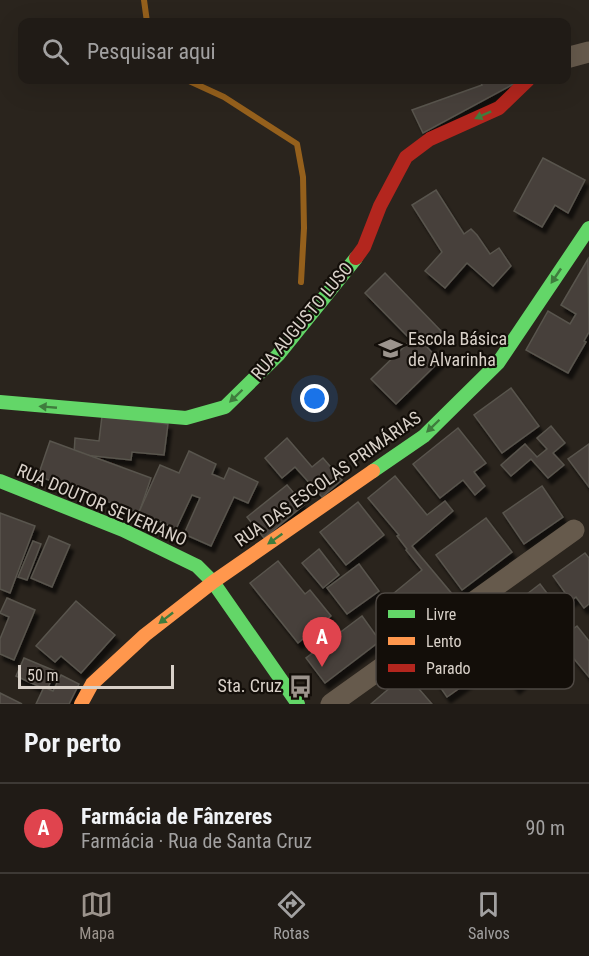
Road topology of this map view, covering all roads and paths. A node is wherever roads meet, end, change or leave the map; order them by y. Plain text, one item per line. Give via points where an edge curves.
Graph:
1 (589, 51) edge
2 (571, 57) edge
3 (524, 84) edge
4 (589, 228) edge
5 (0, 402) edge
6 (0, 481) edge
7 (574, 530) dead end
8 (213, 582) junction
9 (486, 593) edge
10 (376, 672) edge
11 (81, 704) edge
12 (298, 704) edge
13 (331, 704) edge

1 - 2 street
3 -> 5 street, RUA AUGUSTO LUSO via 499,108 430,139 406,157 364,247 278,355 225,407 186,418
4 -> 8 street, RUA DAS ESCOLAS PRIMÁRIAS via 498,363 423,436
6 - 8 street, RUA DOUTOR SEVERIANO via 123,530 197,566
7 - 9 street
8 -> 11 street, RUA DAS ESCOLAS PRIMÁRIAS via 145,634 92,684
8 - 12 street, RUA DOUTOR SEVERIANO
10 - 13 street

